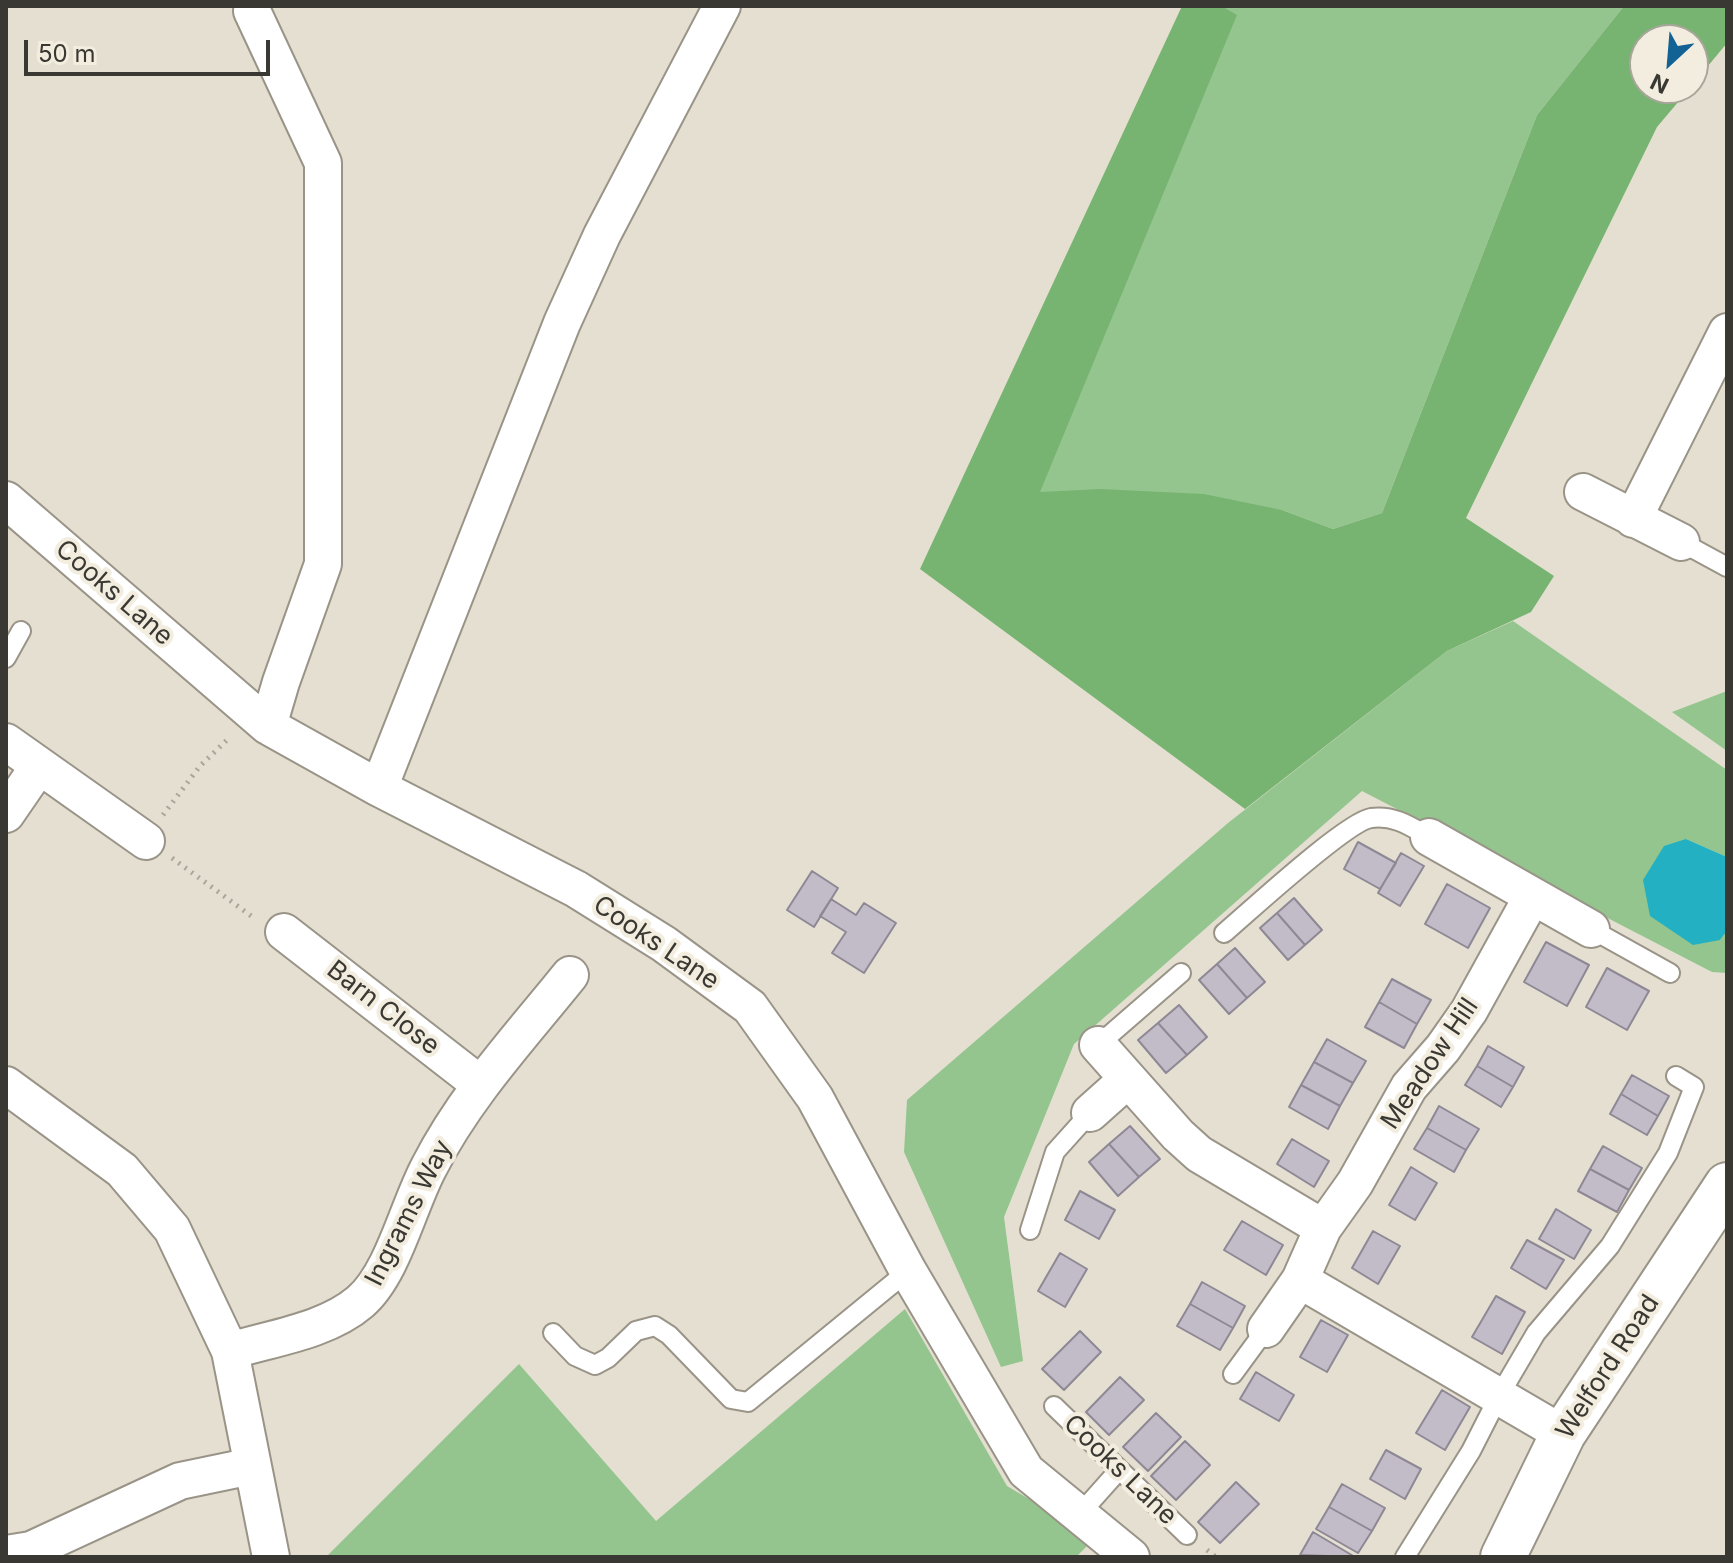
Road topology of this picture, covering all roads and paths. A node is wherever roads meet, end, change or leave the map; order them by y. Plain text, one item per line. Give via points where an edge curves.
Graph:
1 (722, 6) edge
2 (252, 11) dead end
3 (1727, 332) edge
4 (1583, 492) dead end
5 (6, 500) edge
6 (1633, 519) junction
7 (1681, 542) joint
8 (1727, 567) edge
9 (21, 631) dead end
10 (6, 658) edge
11 (261, 720) junction
12 (6, 742) edge
13 (39, 766) junction
14 (379, 788) junction
15 (6, 814) edge
16 (1429, 837) joint
17 (146, 841) junction
18 (1532, 897) junction
19 (1591, 929) joint
20 (284, 932) joint
21 (1224, 933) dead end
22 (1181, 973) dead end
23 (1670, 973) dead end
24 (570, 975) dead end
25 (1098, 1045) joint
26 (1676, 1076) dead end
27 (1128, 1079) junction
28 (6, 1085) edge
29 (481, 1085) junction
30 (1090, 1113) joint
31 (1727, 1185) edge
32 (1323, 1228) junction
33 (1030, 1230) dead end
34 (908, 1271) junction
35 (1300, 1280) junction
36 (1266, 1329) joint
37 (553, 1333) dead end
38 (230, 1351) junction
39 (1233, 1374) dead end
40 (1499, 1396) junction
41 (1054, 1406) dead end
42 (1563, 1434) junction
43 (252, 1466) junction
44 (1119, 1470) junction
45 (1078, 1516) junction
46 (1187, 1535) dead end
47 (6, 1554) edge
48 (271, 1557) edge
49 (1131, 1557) edge
50 (1405, 1557) edge
51 (1503, 1557) edge

1 - 14 street via 562,323
2 - 11 street via 323,163 323,564 281,682
3 - 6 street
4 - 6 street
5 - 11 street, Cooks Lane
6 - 7 street
7 - 8 lane
9 - 10 lane
11 - 14 street, Cooks Lane
11 - 17 path via 200,766
12 - 13 street
13 - 15 street
13 - 17 street
14 - 34 street, Cooks Lane via 576,889 750,1007 815,1098
16 - 18 street
16 - 21 lane via 1394,817 1369,818 1345,831
17 - 20 path via 256,919
18 - 19 street
18 - 32 street, Meadow Hill via 1469,1011 1409,1087
19 - 23 lane
20 - 29 street, Barn Close
22 - 25 lane
24 - 29 street, Ingrams Way
25 - 27 street
26 - 40 lane via 1694,1087 1668,1153 1610,1246 1536,1333
27 - 30 street
27 - 32 street via 1199,1154
28 - 38 street via 122,1170 172,1229
29 - 38 street, Ingrams Way via 429,1166 380,1279 363,1300 339,1319
30 - 33 lane via 1055,1152
31 - 42 main road, Welford Road
32 - 35 street, Meadow Hill
34 - 37 lane via 748,1402 731,1399 655,1326 636,1331 595,1365 575,1356
34 - 45 street, Cooks Lane via 1026,1471
35 - 36 street, Meadow Hill
35 - 40 street
36 - 39 lane
38 - 43 street
40 - 42 street
40 - 50 lane
41 - 44 lane, Cooks Lane
42 - 51 main road, Welford Road
43 - 47 street via 180,1481 31,1550
43 - 48 street
44 - 45 lane
44 - 46 lane, Cooks Lane
45 - 49 street, Cooks Lane

